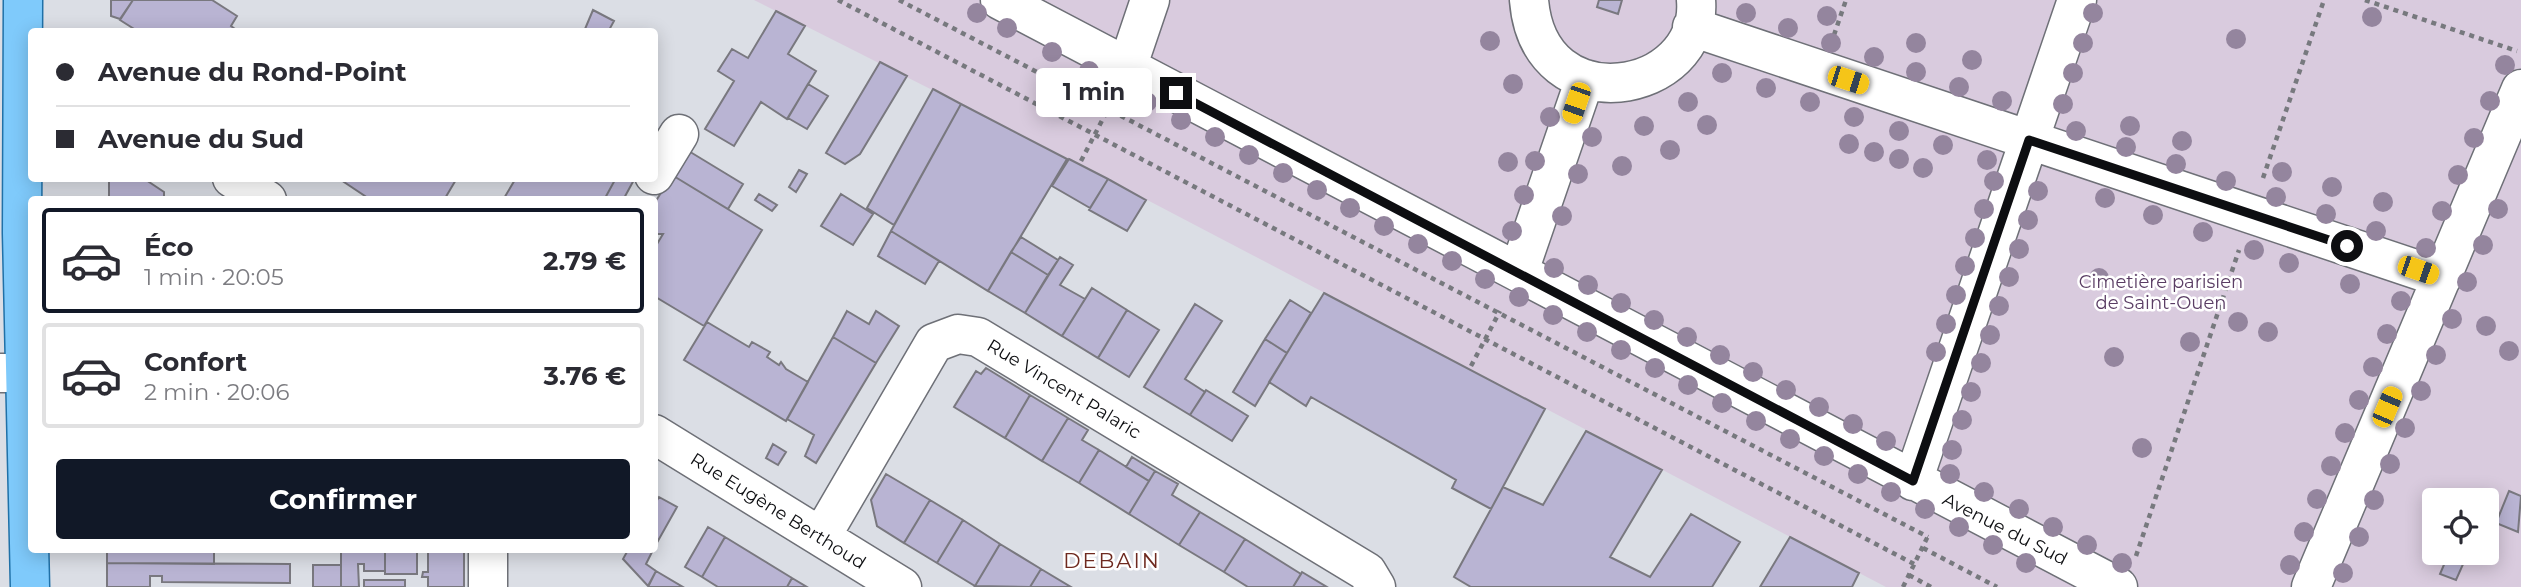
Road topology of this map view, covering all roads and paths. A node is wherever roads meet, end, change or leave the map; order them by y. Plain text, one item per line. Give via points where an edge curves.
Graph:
1 (23, 0) edge
2 (838, 0) edge
3 (900, 0) edge
4 (1000, 0) edge
5 (1150, 0) edge
6 (1529, 0) edge
7 (2077, 0) edge
8 (2324, 0) edge
9 (2365, 0) edge
10 (1694, 14) edge
11 (2521, 52) edge
12 (1127, 68) junction
13 (1585, 79) junction
14 (27, 83) edge
15 (2521, 89) edge
16 (1108, 109) junction
17 (679, 134) dead end
18 (1094, 134) junction
19 (2029, 140) junction
20 (1081, 160) dead end
21 (658, 170) edge
22 (238, 182) edge
23 (261, 196) edge
24 (2252, 213) junction
25 (1519, 271) junction
26 (2442, 278) junction
27 (1499, 313) junction
28 (1485, 340) junction
29 (1471, 366) dead end
30 (13, 373) edge
31 (658, 436) edge
32 (1913, 481) junction
33 (1948, 499) junction
34 (821, 537) junction
35 (1928, 537) junction
36 (1923, 548) junction
37 (488, 553) edge
38 (1914, 564) junction
39 (2126, 574) edge
40 (1909, 576) junction
41 (30, 587) edge
42 (488, 587) edge
43 (902, 587) edge
44 (1376, 587) edge
45 (1903, 587) edge
46 (1931, 587) edge
47 (1997, 587) edge
48 (2311, 587) edge

1 - 14 main road
2 - 18 path
3 - 16 path
4 - 12 street, Avenue du Sud
5 - 12 street
6 - 13 street via 1537,38 1549,56
7 - 19 street
8 - 24 path
9 - 11 path
10 - 13 street via 1682,47 1649,76 1628,83
10 - 19 street
12 - 16 path
12 - 25 street, Avenue du Sud
13 - 25 street
14 - 30 main road
15 - 26 street
16 - 18 path
16 - 27 path
17 - 21 street
18 - 20 path
18 - 28 path
19 - 24 street
19 - 32 street
22 - 23 street
24 - 26 street
24 - 39 path
25 - 27 path
25 - 32 street, Avenue du Sud
26 - 48 street
27 - 28 path
27 - 35 path
28 - 29 path
28 - 38 path
30 - 41 main road
31 - 34 street, Rue Eugène Berthoud
32 - 33 street, Avenue du Sud
33 - 35 path
33 - 39 street, Avenue du Sud
34 - 43 street, Rue Eugène Berthoud
34 - 44 street, Rue Vincent Palaric via 934,343 958,334 978,337 1367,572
35 - 36 path
36 - 38 path
36 - 47 path
37 - 42 street
38 - 40 path
40 - 45 path
40 - 46 path

